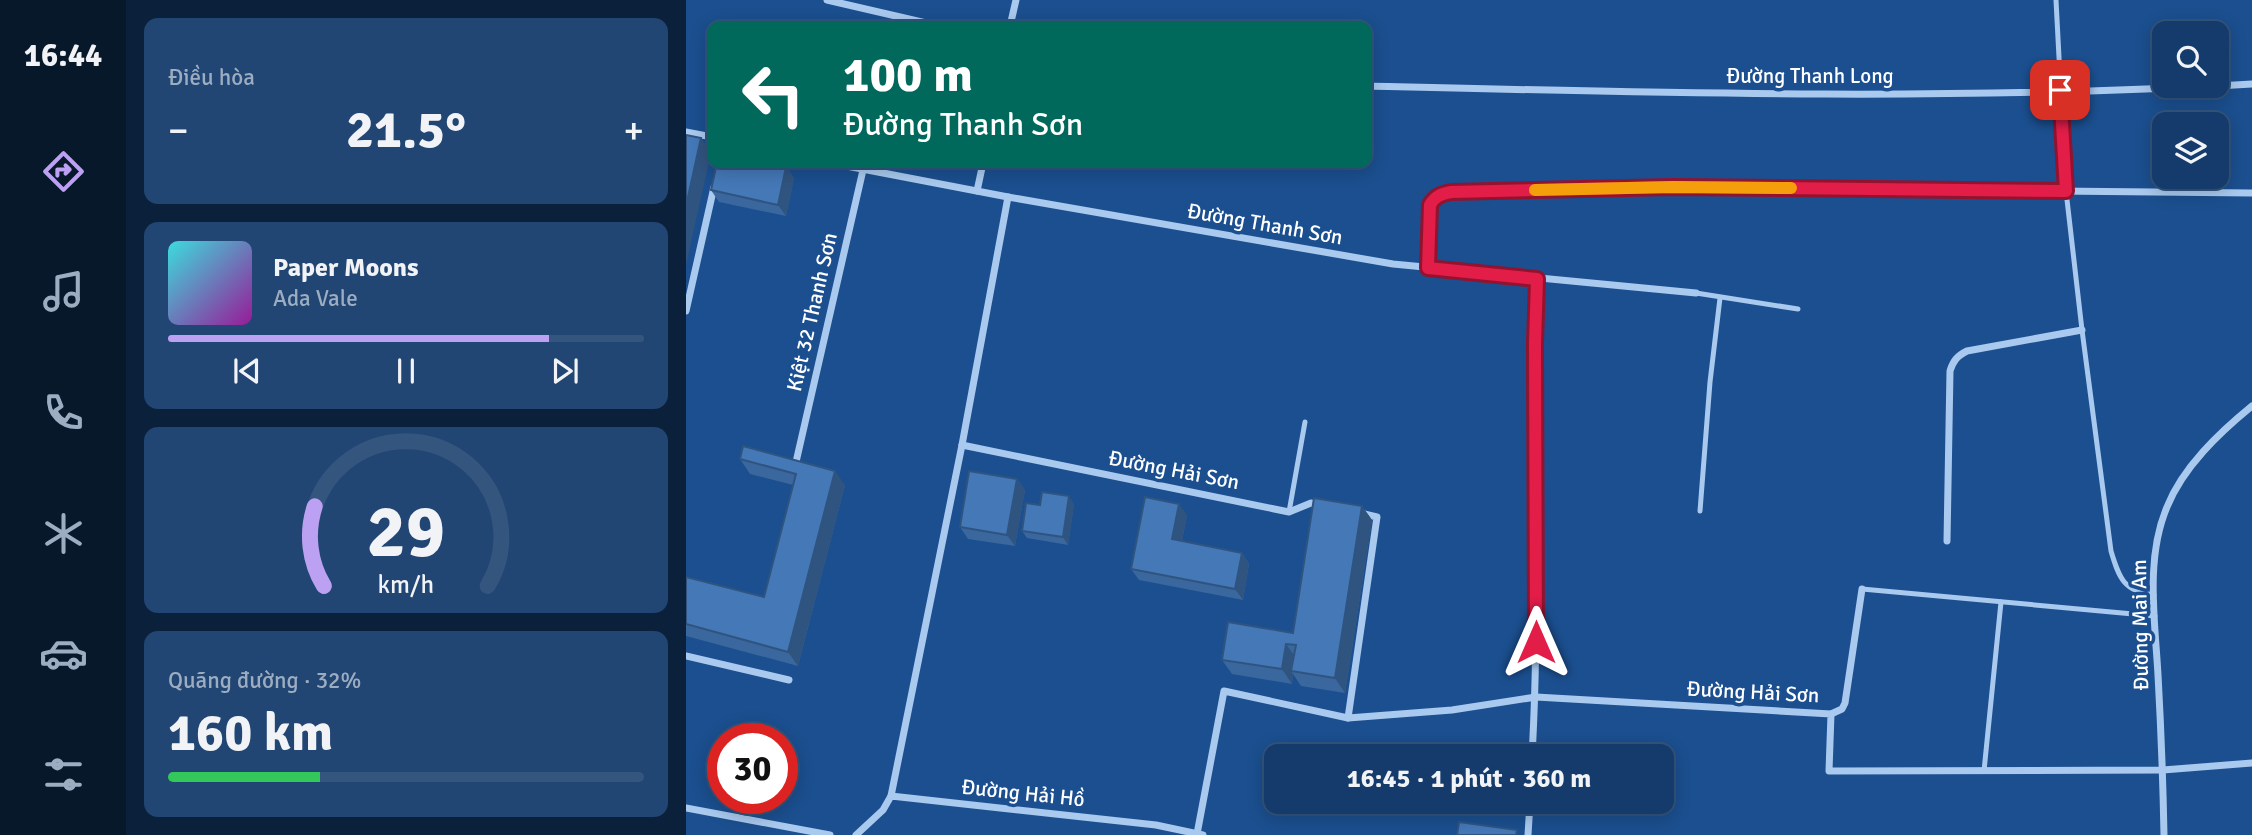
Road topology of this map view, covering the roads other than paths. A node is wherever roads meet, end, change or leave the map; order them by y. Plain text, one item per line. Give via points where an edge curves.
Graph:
1 (827, 0) edge
2 (1016, 0) edge
3 (2056, 0) edge
4 (917, 21) edge
5 (1011, 21) edge
6 (2252, 84) edge
7 (1372, 86) edge
8 (2060, 90) junction
9 (686, 132) edge
10 (707, 136) edge
11 (854, 168) edge
12 (982, 168) edge
13 (863, 170) junction
14 (717, 176) edge
15 (977, 191) junction
16 (2066, 191) junction
17 (2252, 193) edge
18 (1008, 197) junction
19 (1428, 268) junction
20 (1537, 279) junction
21 (1696, 293) joint
22 (1720, 298) junction
23 (1798, 309) dead end
24 (686, 311) edge
25 (2082, 330) junction
26 (2252, 406) edge
27 (1305, 422) dead end
28 (962, 445) junction
29 (796, 462) edge
30 (1324, 506) edge
31 (1350, 511) edge
32 (1700, 511) dead end
33 (1289, 512) junction
34 (1947, 541) dead end
35 (1861, 589) joint
36 (2154, 595) junction
37 (2001, 602) junction
38 (2155, 616) junction
39 (686, 656) edge
40 (789, 680) dead end
41 (1536, 696) junction
42 (1831, 714) junction
43 (1348, 718) junction
44 (1533, 744) edge
45 (2252, 763) edge
46 (2163, 770) junction
47 (1984, 771) junction
48 (891, 796) junction
49 (686, 808) edge
50 (1529, 814) edge
51 (1200, 834) edge
52 (830, 835) edge
53 (856, 835) edge
54 (1528, 835) edge
55 (2164, 835) edge

1 - 4 street
2 - 5 street
3 - 8 lane
6 - 8 street, Đường Thanh Long
7 - 8 street, Đường Thanh Long via 1857,95
8 - 16 lane
9 - 10 street
11 - 13 street, Đường Thanh Sơn
12 - 15 street
13 - 15 street, Đường Thanh Sơn
13 - 29 street, Kiệt 32 Thanh Sơn
14 - 24 street
15 - 18 street, Đường Thanh Sơn
16 - 17 street
16 - 19 street via 1673,187 1451,192 1438,195 1430,205
16 - 25 lane
18 - 19 street, Đường Thanh Sơn
18 - 28 street
19 - 20 street, Đường Thanh Sơn
20 - 21 street, Đường Thanh Sơn
20 - 41 street
21 - 22 lane
22 - 23 lane
22 - 32 lane
25 - 34 street via 1967,352 1952,363
25 - 36 lane via 2111,551 2129,589
26 - 36 street, Đường Mai Am via 2201,455 2167,506 2153,565
27 - 33 lane
28 - 33 street, Đường Hải Sơn
28 - 48 street
30 - 33 street, Đường Hải Sơn via 1311,503
31 - 43 street via 1377,517
35 - 37 lane
35 - 42 street via 1845,703
36 - 38 street, Đường Mai Am
37 - 38 lane
37 - 47 lane
38 - 46 street, Đường Mai Am
39 - 40 street
41 - 42 street, Đường Hải Sơn
41 - 43 street, Đường Hải Sơn via 1452,710
41 - 44 street
42 - 47 street, Đường Hải Sơn via 1829,771
43 - 51 street, Đường Hải Sơn via 1224,691
45 - 46 street, Đường Hải Sơn
46 - 47 street, Đường Hải Sơn
46 - 55 street, Đường Mai Am
48 - 51 street, Đường Hải Hồ via 1156,825
48 - 53 street
49 - 52 street
50 - 54 street

